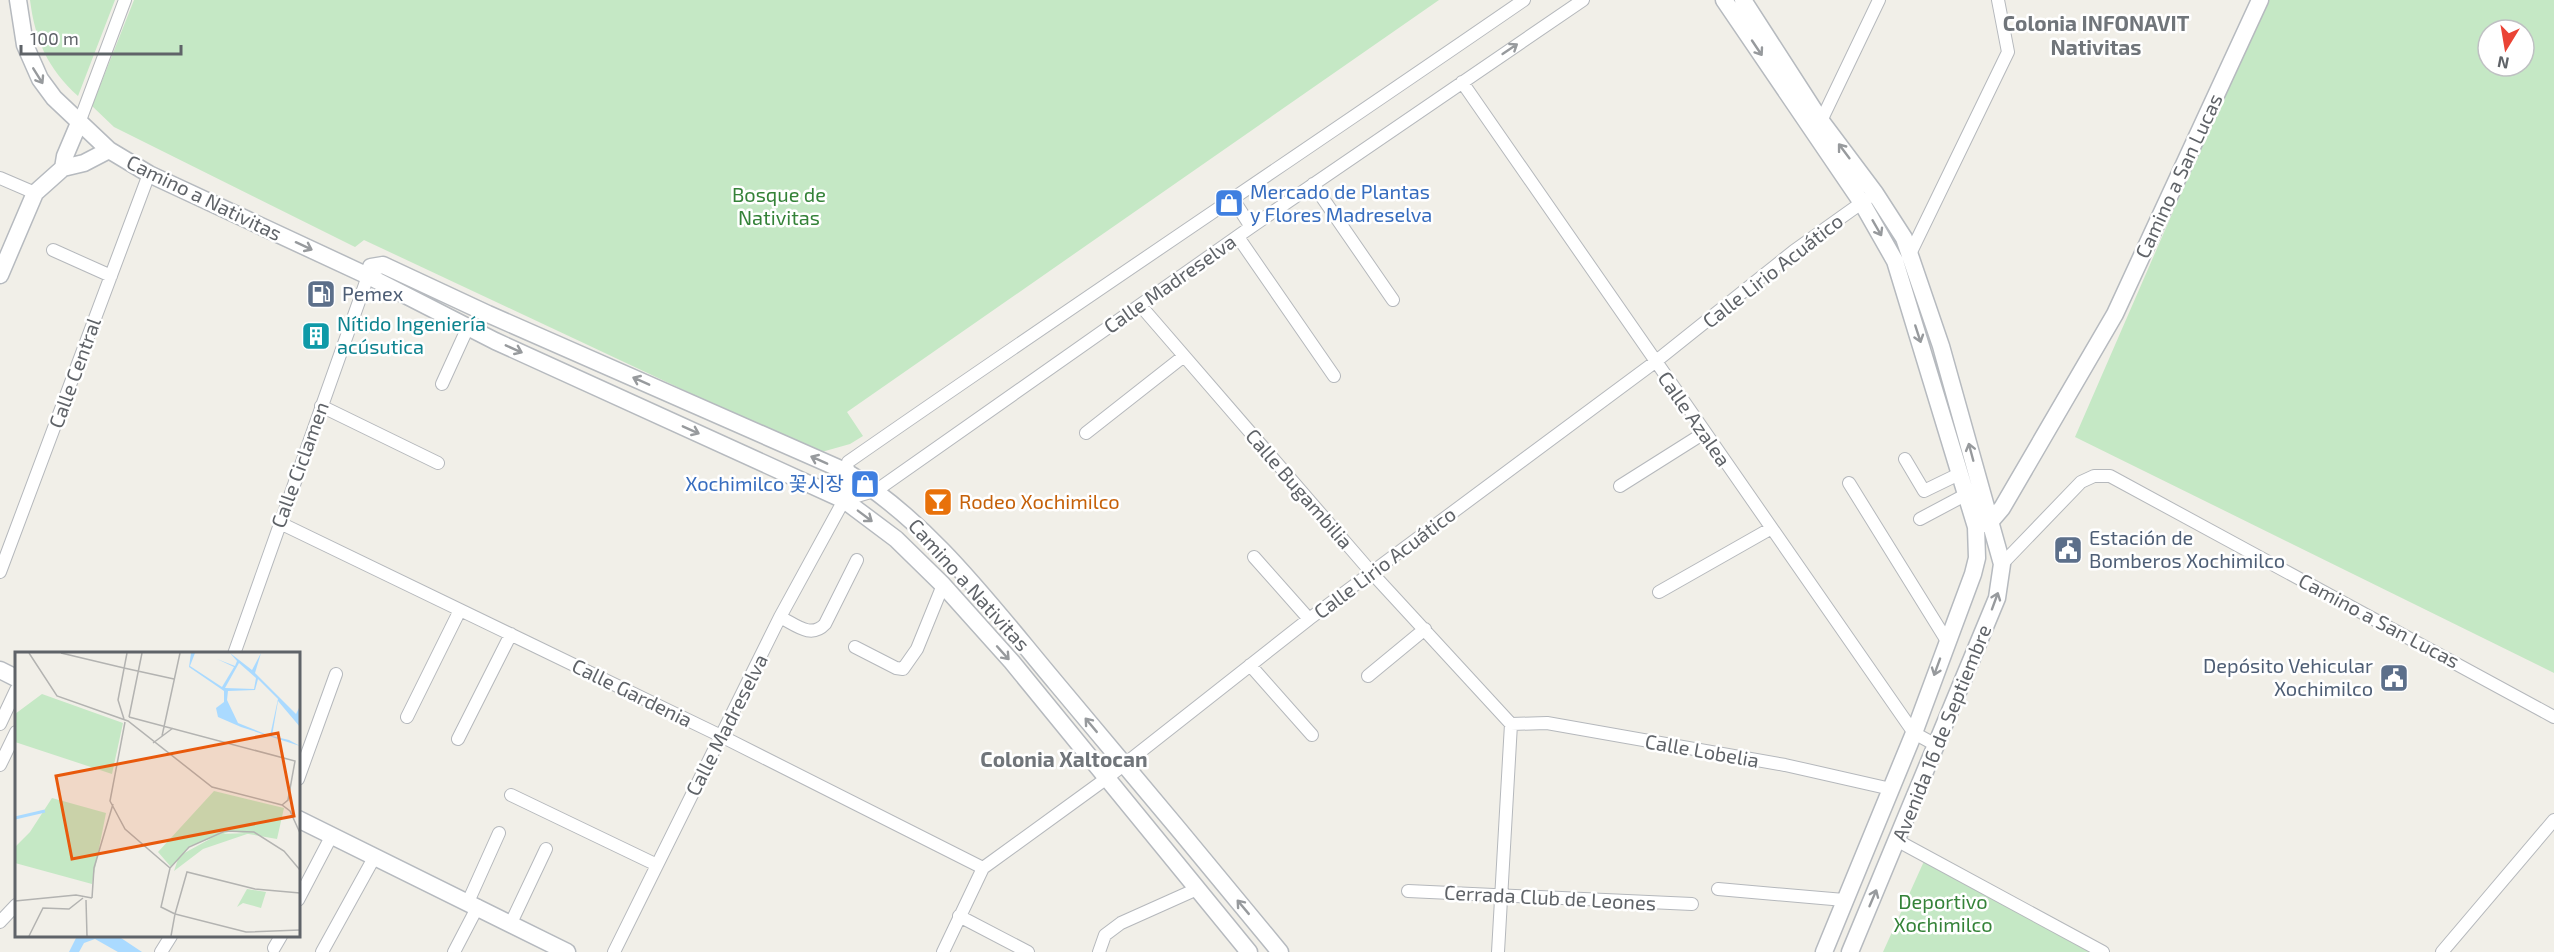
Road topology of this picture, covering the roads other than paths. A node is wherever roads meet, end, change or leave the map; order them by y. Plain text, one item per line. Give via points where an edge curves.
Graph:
1 (18, 0) edge
2 (125, 0) edge
3 (1524, 0) edge
4 (1583, 0) edge
5 (1724, 0) edge
6 (1879, 0) edge
7 (1998, 0) edge
8 (2260, 0) edge
9 (1751, 4) edge
10 (1462, 82) junction
11 (1821, 121) junction
12 (79, 123) junction
13 (109, 150) junction
14 (63, 168) junction
15 (149, 174) junction
16 (0, 178) edge
17 (1313, 184) junction
18 (35, 193) junction
19 (1868, 198) junction
20 (1233, 199) junction
21 (1251, 227) junction
22 (1238, 237) junction
23 (53, 250) dead end
24 (1910, 254) junction
25 (0, 275) edge
26 (111, 276) junction
27 (368, 276) junction
28 (1393, 300) dead end
29 (1140, 305) junction
30 (468, 327) junction
31 (1184, 356) junction
32 (1655, 362) junction
33 (1334, 376) dead end
34 (442, 384) dead end
35 (321, 406) junction
36 (1704, 433) junction
37 (1086, 434) dead end
38 (1905, 459) dead end
39 (438, 463) dead end
40 (845, 471) junction
41 (1959, 474) junction
42 (1849, 483) dead end
43 (1620, 486) dead end
44 (877, 490) junction
45 (1967, 494) junction
46 (844, 500) junction
47 (1982, 517) junction
48 (1920, 519) dead end
49 (280, 523) junction
50 (1770, 529) junction
51 (1254, 558) dead end
52 (857, 560) dead end
53 (2002, 564) junction
54 (0, 572) edge
55 (1371, 572) junction
56 (943, 585) junction
57 (1659, 592) dead end
58 (460, 610) junction
59 (780, 617) junction
60 (1309, 619) junction
61 (1425, 629) junction
62 (511, 634) junction
63 (1947, 641) junction
64 (855, 647) dead end
65 (235, 652) edge
66 (1250, 665) junction
67 (0, 670) edge
68 (336, 674) dead end
69 (1368, 676) dead end
70 (15, 678) edge
71 (15, 692) edge
72 (406, 717) dead end
73 (2554, 717) edge
74 (0, 724) edge
75 (1511, 724) junction
76 (1914, 733) junction
77 (15, 734) edge
78 (1312, 735) dead end
79 (721, 736) junction
80 (458, 739) dead end
81 (1936, 745) junction
82 (1124, 764) junction
83 (0, 765) edge
84 (300, 773) edge
85 (1107, 778) junction
86 (1891, 789) junction
87 (511, 795) dead end
88 (300, 820) edge
89 (2554, 820) edge
90 (500, 833) dead end
91 (332, 835) junction
92 (1898, 841) junction
93 (546, 849) dead end
94 (375, 856) junction
95 (657, 866) junction
96 (983, 868) junction
97 (1197, 889) junction
98 (1718, 889) dead end
99 (1408, 891) dead end
100 (300, 896) edge
101 (1502, 897) junction
102 (1844, 900) junction
103 (473, 904) junction
104 (1692, 904) dead end
105 (15, 906) edge
106 (959, 916) junction
107 (0, 921) edge
108 (511, 923) junction
109 (170, 937) edge
110 (280, 937) edge
111 (274, 948) dead end
112 (161, 952) edge
113 (322, 952) edge
114 (454, 952) edge
115 (567, 952) edge
116 (614, 952) edge
117 (943, 952) edge
118 (1028, 952) edge
119 (1099, 952) edge
120 (1249, 952) edge
121 (1280, 952) edge
122 (1498, 952) edge
123 (1824, 952) edge
124 (1850, 952) edge
125 (2103, 952) edge
126 (2442, 952) edge

1 -> 12 main road, Camino a Nativitas via 32,65 54,98
2 - 12 street
3 - 20 street, Calle Madreselva
10 -> 4 street, Calle Madreselva
5 -> 19 main road
6 - 11 street
7 - 24 street via 2008,52
8 - 47 main road, Camino a San Lucas via 2115,314 2002,508
9 - 11 main road
10 - 17 street, Calle Madreselva
10 - 32 street, Calle Azalea
19 -> 11 main road
12 - 13 main road, Camino a Nativitas
12 - 14 main road
13 - 14 main road
13 - 15 main road, Camino a Nativitas
14 - 18 main road
15 - 26 street, Calle Central
15 -> 27 main road, Camino a Nativitas
16 - 18 street
17 - 21 street, Calle Madreselva
17 - 28 street
18 - 25 main road
19 - 24 main road via 1895,222
19 - 32 street, Calle Lirio Acuático via 1794,251
19 -> 41 main road via 1894,261
20 - 21 street
20 - 40 street, Calle Madreselva via 848,462
21 - 22 street, Calle Madreselva
22 - 29 street, Calle Madreselva
22 - 33 street
23 - 26 street
47 -> 24 main road via 1941,346
26 - 54 street, Calle Central
27 - 30 main road, Camino a Nativitas
27 - 35 street, Calle Ciclamen
40 -> 27 main road, Camino a Nativitas via 382,265 372,267
29 - 31 street, Calle Bugambilia
29 - 44 street, Calle Madreselva
30 - 34 street
30 -> 46 main road, Camino a Nativitas
31 - 37 street
31 - 55 street, Calle Bugambilia
32 - 36 street, Calle Azalea
32 - 55 street, Calle Lirio Acuático
35 - 39 street
35 - 49 street, Calle Ciclamen
36 - 43 street
36 - 50 street, Calle Azalea
38 - 41 street via 1924,491
40 - 44 main road, Camino a Nativitas
40 - 46 street, Calle Madreselva
41 - 45 main road
42 - 63 street
44 - 46 street, Calle Madreselva
82 -> 44 main road, Camino a Nativitas via 917,523
45 - 47 main road
45 - 48 street
46 -> 56 main road, Camino a Nativitas via 896,539
46 - 59 street, Calle Madreselva
47 - 53 main road, Avenida 16 de Septiembre
47 - 63 main road, Avenida 16 de Septiembre via 1973,574
49 - 58 street, Calle Gardenia
49 - 65 street, Calle Ciclamen
50 - 57 street
50 - 76 street, Calle Azalea
51 - 60 street
52 - 59 street via 819,630 808,631
53 - 73 street, Camino a San Lucas via 2081,482 2094,476 2110,476
81 -> 53 main road, Avenida 16 de Septiembre via 1997,598
55 - 60 street, Calle Lirio Acuático
55 - 61 street, Calle Bugambilia
56 - 64 street via 917,648 903,669
56 -> 85 main road, Camino a Nativitas
58 - 62 street, Calle Gardenia
58 - 72 street
59 - 79 street, Calle Madreselva
60 - 66 street, Calle Lirio Acuático
61 - 69 street
61 - 75 street, Calle Bugambilia
62 - 79 street, Calle Gardenia
62 - 80 street
63 -> 76 main road, Avenida 16 de Septiembre
66 - 78 street
66 - 82 street, Calle Lirio Acuático
67 - 70 main road
68 - 84 street
71 - 74 street
75 - 86 street, Calle Lobelia via 1558,725 1785,765
75 - 101 street
76 - 81 street, Calle Azalea
76 - 86 main road, Avenida 16 de Septiembre
77 - 83 street
79 - 95 street, Calle Madreselva
79 - 96 street, Calle Gardenia
81 - 92 main road, Avenida 16 de Septiembre
82 - 85 street, Calle Lirio Acuático
121 -> 82 main road, Camino a Nativitas
85 - 96 street, Calle Lirio Acuático
85 - 97 main road, Camino a Nativitas
86 - 102 main road, Avenida 16 de Septiembre
87 - 95 street
88 - 91 main road
89 - 126 street
90 - 103 street
91 - 94 main road
91 - 100 street
124 -> 92 main road, Avenida 16 de Septiembre
92 - 125 street
93 - 108 street
94 - 103 main road
94 - 113 street
95 - 116 street, Calle Madreselva
96 - 106 street, Calle Lirio Acuático
97 - 119 street via 1120,923 1105,935
97 - 120 main road, Camino a Nativitas
98 - 102 street
99 - 101 street, Cerrada Club de Leones
101 - 104 street, Cerrada Club de Leones
101 - 122 street
102 - 123 main road, Avenida 16 de Septiembre
103 - 108 main road
103 - 114 street
105 - 107 street
106 - 117 street, Calle Lirio Acuático
106 - 118 street
108 - 115 main road
109 - 112 street
110 - 111 street

